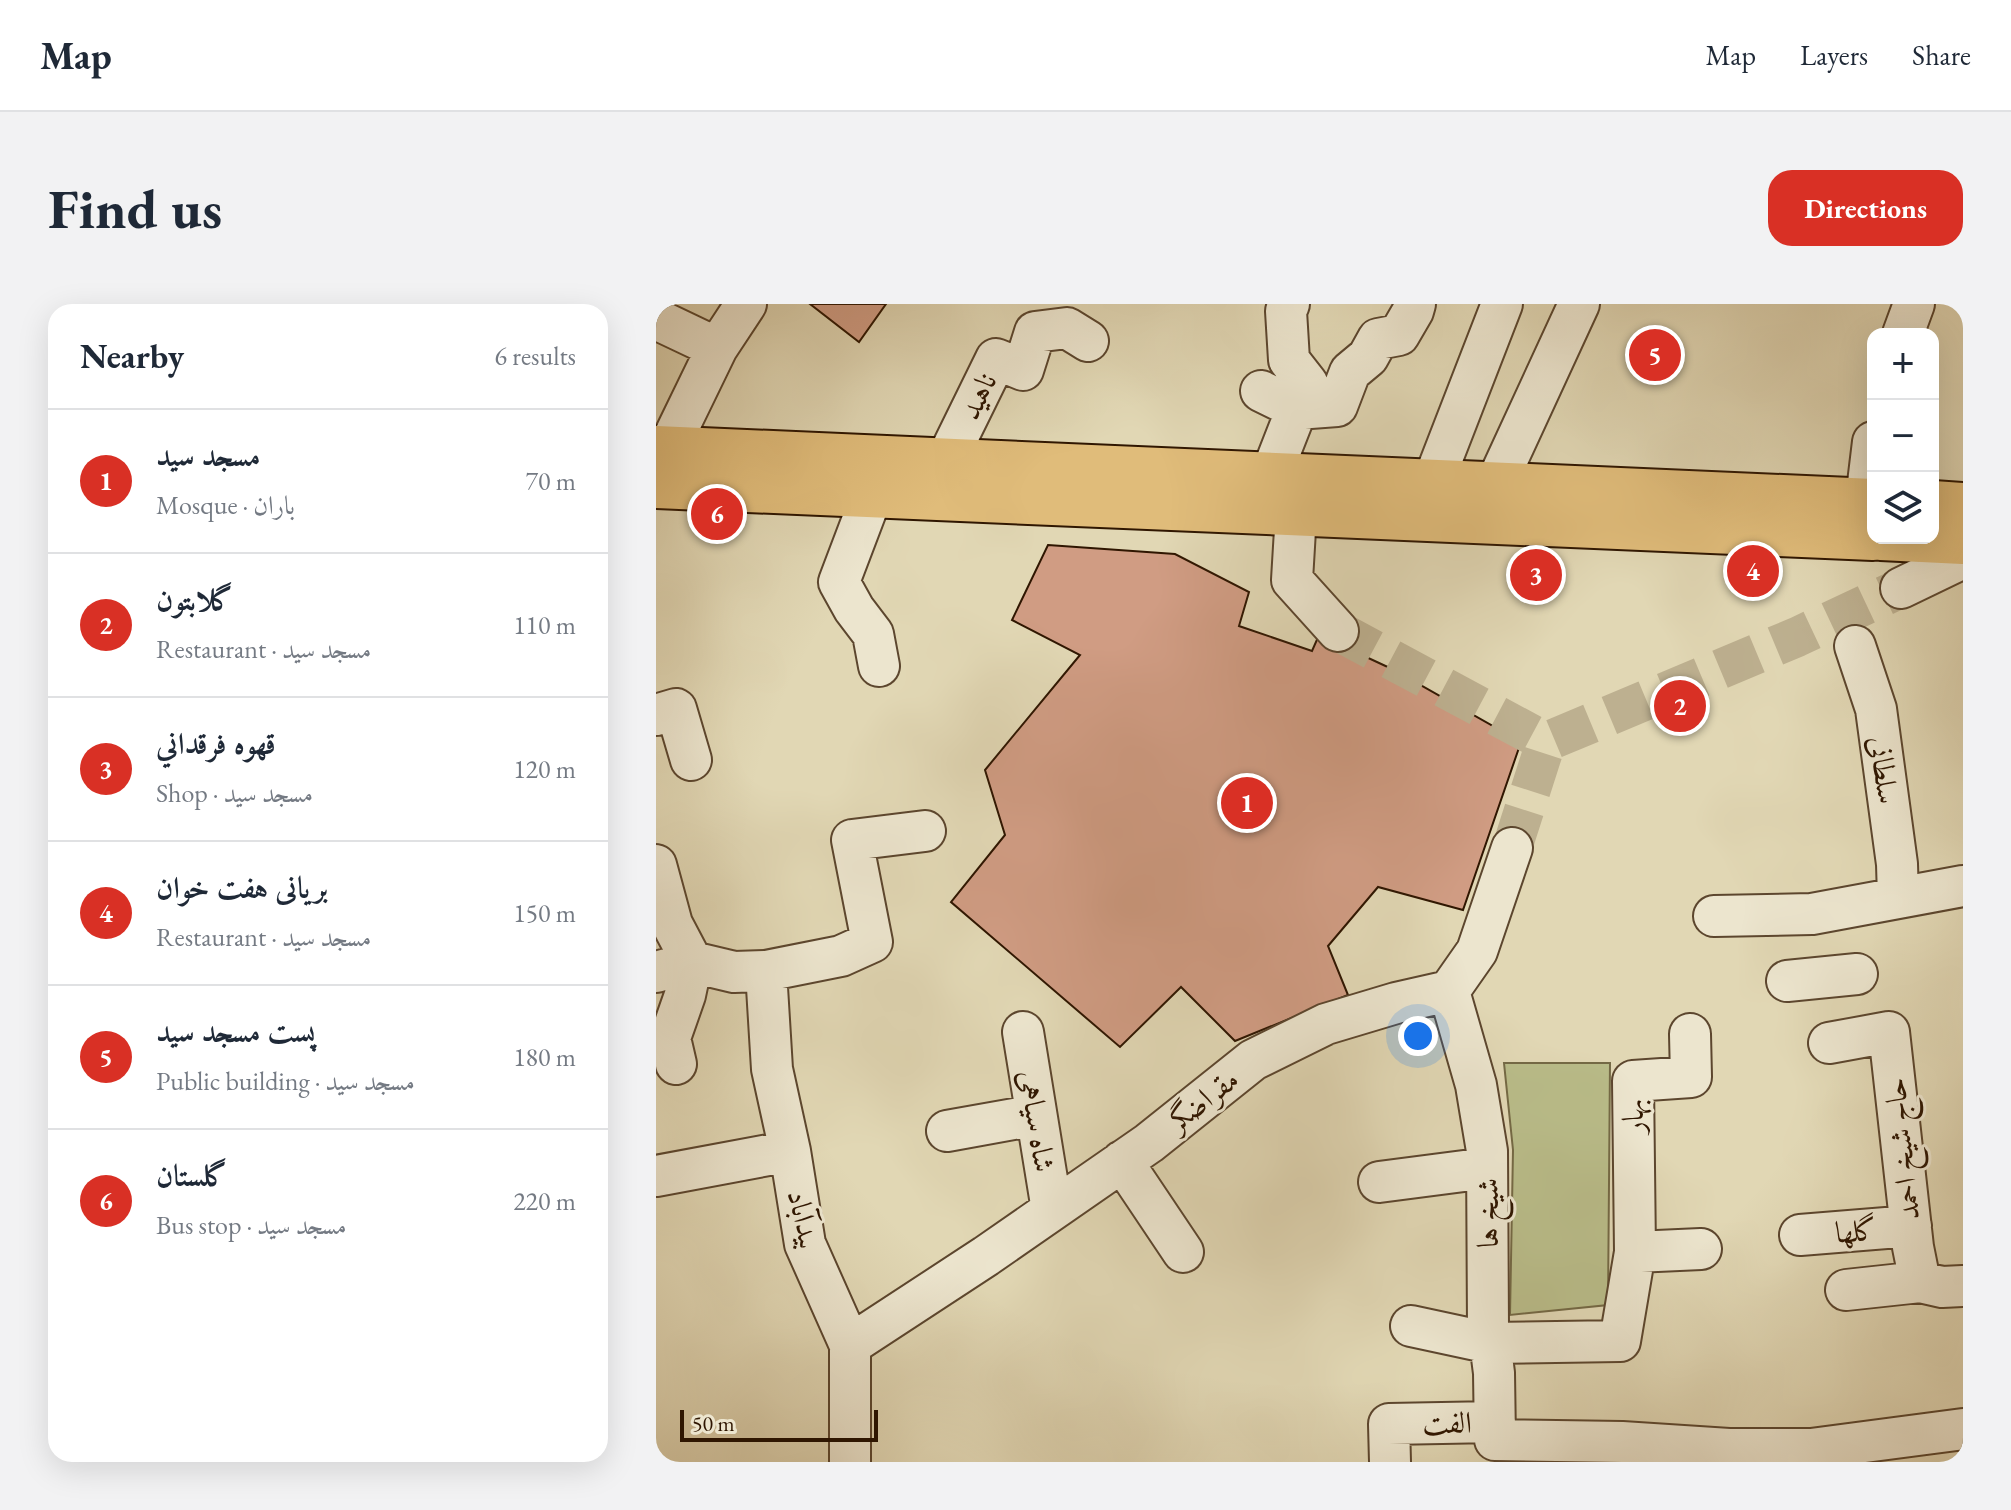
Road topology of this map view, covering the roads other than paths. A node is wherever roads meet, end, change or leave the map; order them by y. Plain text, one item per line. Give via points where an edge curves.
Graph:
1 (746, 304) edge
2 (1289, 304) edge
3 (1415, 304) edge
4 (1502, 304) edge
5 (1579, 304) edge
6 (1914, 304) edge
7 (656, 319) edge
8 (1905, 328) edge
9 (1088, 341) dead end
10 (717, 348) junction
11 (1261, 391) dead end
12 (1297, 409) junction
13 (660, 461) edge
14 (946, 461) junction
15 (1271, 475) junction
16 (1433, 482) junction
17 (1496, 484) junction
18 (872, 495) junction
19 (1939, 503) edge
20 (1963, 505) edge
21 (1562, 506) junction
22 (1296, 513) junction
23 (1867, 519) edge
24 (1939, 536) edge
25 (1963, 542) edge
26 (1963, 558) edge
27 (1901, 588) tunnel mouth
28 (1338, 631) tunnel mouth
29 (1855, 646) dead end
30 (879, 666) dead end
31 (656, 715) edge
32 (691, 760) dead end
33 (925, 831) dead end
34 (1512, 848) tunnel mouth
35 (656, 865) edge
36 (1963, 886) edge
37 (1898, 897) junction
38 (1812, 914) junction
39 (1714, 916) dead end
40 (674, 967) edge
41 (766, 971) junction
42 (1821, 977) dead end
43 (1449, 991) junction
44 (1023, 1032) dead end
45 (1690, 1034) dead end
46 (1829, 1043) dead end
47 (676, 1064) dead end
48 (1036, 1115) junction
49 (947, 1131) dead end
50 (790, 1151) junction
51 (1122, 1161) junction
52 (1487, 1168) junction
53 (656, 1176) edge
54 (1379, 1182) dead end
55 (1052, 1210) junction
56 (1911, 1226) junction
57 (1800, 1235) dead end
58 (1701, 1249) dead end
59 (1183, 1252) dead end
60 (1635, 1252) junction
61 (1920, 1282) junction
62 (1963, 1286) edge
63 (1846, 1290) dead end
64 (1411, 1326) dead end
65 (1490, 1343) junction
66 (850, 1345) junction
67 (1963, 1429) edge
68 (1495, 1431) junction
69 (1562, 1452) edge
70 (1654, 1453) edge
71 (850, 1462) edge
72 (1390, 1462) edge

1 - 10 street
2 - 12 street via 1289,360 1307,383
3 - 12 street via 1399,335 1378,339 1368,357 1350,372 1337,406
4 - 16 street
5 - 17 street
6 - 8 street
7 - 10 street
9 - 14 street, ناهید via 1067,328 1035,332 1023,370 996,359
10 - 13 street
11 - 12 street
12 - 15 street
13 - 14 main road
13 - 18 main road
14 - 15 main road
15 - 16 main road
16 - 17 main road
17 - 21 main road
18 - 22 main road
18 - 30 street via 839,582 873,634
19 - 20 main road
21 - 22 main road
21 - 23 main road
22 - 28 street via 1292,580
24 - 25 main road
26 - 27 street
29 - 37 street, سلطانی via 1876,709
31 - 32 street via 676,709
33 - 41 street via 852,840 872,942 841,956
34 - 43 street via 1477,951
35 - 40 street via 672,924
36 - 37 street
37 - 38 street
38 - 39 street
38 - 42 street
40 - 41 street
40 - 47 street via 685,995 670,1038
41 - 50 street, بیدآباد via 772,1069
43 - 51 street, مقراضگر via 1326,1024 1253,1060
43 - 52 street, شیخ ها via 1476,1085
44 - 48 street, شاه سیاهی
45 - 60 street, بهار via 1691,1077 1633,1081
46 - 56 street, حاج شیخ احمد via 1889,1032
48 - 49 street
48 - 55 street, شاه سیاهی
50 - 53 street
50 - 66 street, بیدآباد via 805,1244
51 - 55 street, مقراضگر
51 - 59 street
52 - 54 street
52 - 65 street, شیخ ها
55 - 66 street, مقراضگر
56 - 57 street, گلها
56 - 61 street, حاج شیخ احمد
58 - 60 street
60 - 65 street, بهار via 1620,1341
61 - 62 street
61 - 63 street
64 - 65 street
65 - 68 street, شیخ ها
66 - 71 street, بیدآباد
67 - 70 street via 1811,1449
68 - 69 street
68 - 72 street, الفت via 1389,1424
69 - 70 street

